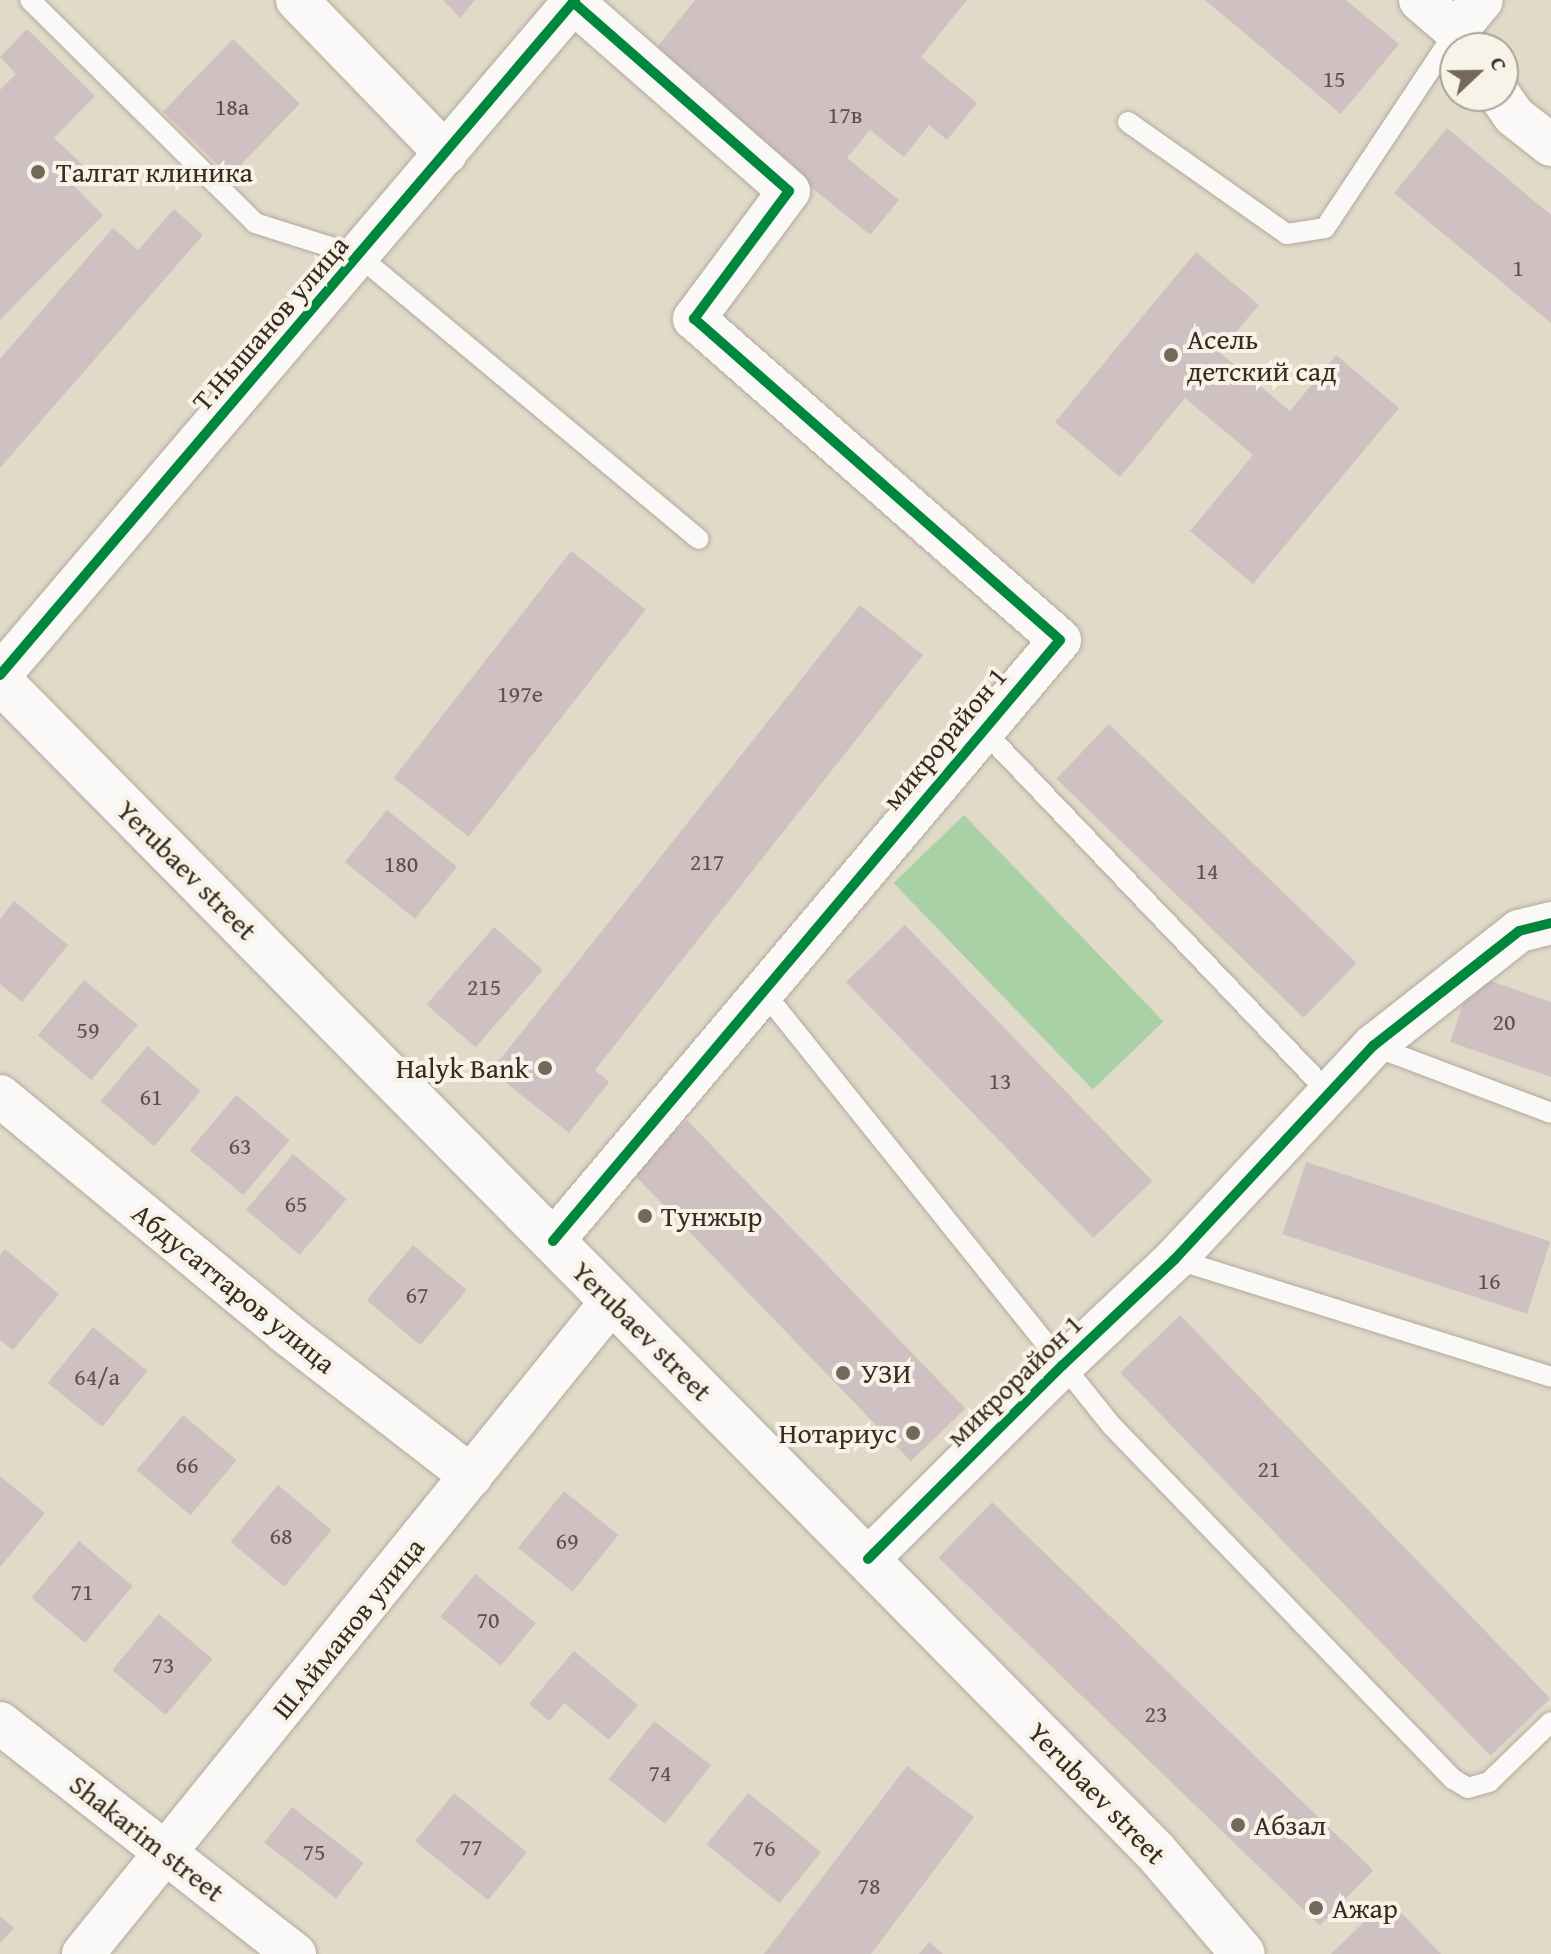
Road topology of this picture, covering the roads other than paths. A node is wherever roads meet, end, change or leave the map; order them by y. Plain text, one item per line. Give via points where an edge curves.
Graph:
1 (30, 0) edge
2 (297, 0) edge
3 (1420, 0) edge
4 (574, 1) edge
5 (1469, 26) edge
6 (1511, 112) edge
7 (1128, 122) dead end
8 (1551, 145) edge
9 (446, 154) junction
10 (359, 256) junction
11 (699, 539) dead end
12 (0, 678) edge
13 (983, 730) junction
14 (1551, 923) edge
15 (762, 990) junction
16 (1373, 1046) junction
17 (1329, 1093) junction
18 (0, 1096) edge
19 (1551, 1113) edge
20 (553, 1241) junction
21 (1175, 1259) junction
22 (612, 1301) junction
23 (1063, 1365) junction
24 (1551, 1377) edge
25 (471, 1476) junction
26 (868, 1559) junction
27 (1551, 1722) edge
28 (0, 1723) edge
29 (165, 1852) junction
30 (83, 1954) edge
31 (295, 1954) edge
32 (1243, 1954) edge

1 - 10 lane via 255,223
2 - 9 street
3 - 5 street
4 - 9 street, Т.Нышанов улица
4 - 13 street, микрорайон 1 via 789,191 694,319 1060,640
5 - 7 lane via 1325,228 1287,234
6 - 8 street
9 - 10 street, Т.Нышанов улица
10 - 11 lane
10 - 12 street, Т.Нышанов улица
12 - 20 main road, Yerubaev street
13 - 15 street, микрорайон 1
13 - 17 lane
14 - 16 street, микрорайон 1 via 1519,931
15 - 20 street, микрорайон 1
15 - 23 lane
16 - 17 street, микрорайон 1
16 - 19 lane
17 - 21 street, микрорайон 1
18 - 25 street, Абдусаттаров улица via 286,1333
20 - 22 main road, Yerubaev street
21 - 23 street, микрорайон 1
21 - 24 lane
22 - 25 street, Ш.Айманов улица
22 - 26 main road, Yerubaev street
23 - 26 street, микрорайон 1
23 - 27 lane via 1112,1426 1453,1779 1468,1788 1489,1782
25 - 29 street, Ш.Айманов улица
26 - 32 main road, Yerubaev street via 1155,1851
28 - 29 street, Shakarim street
29 - 30 street, Ш.Айманов улица
29 - 31 street, Shakarim street

